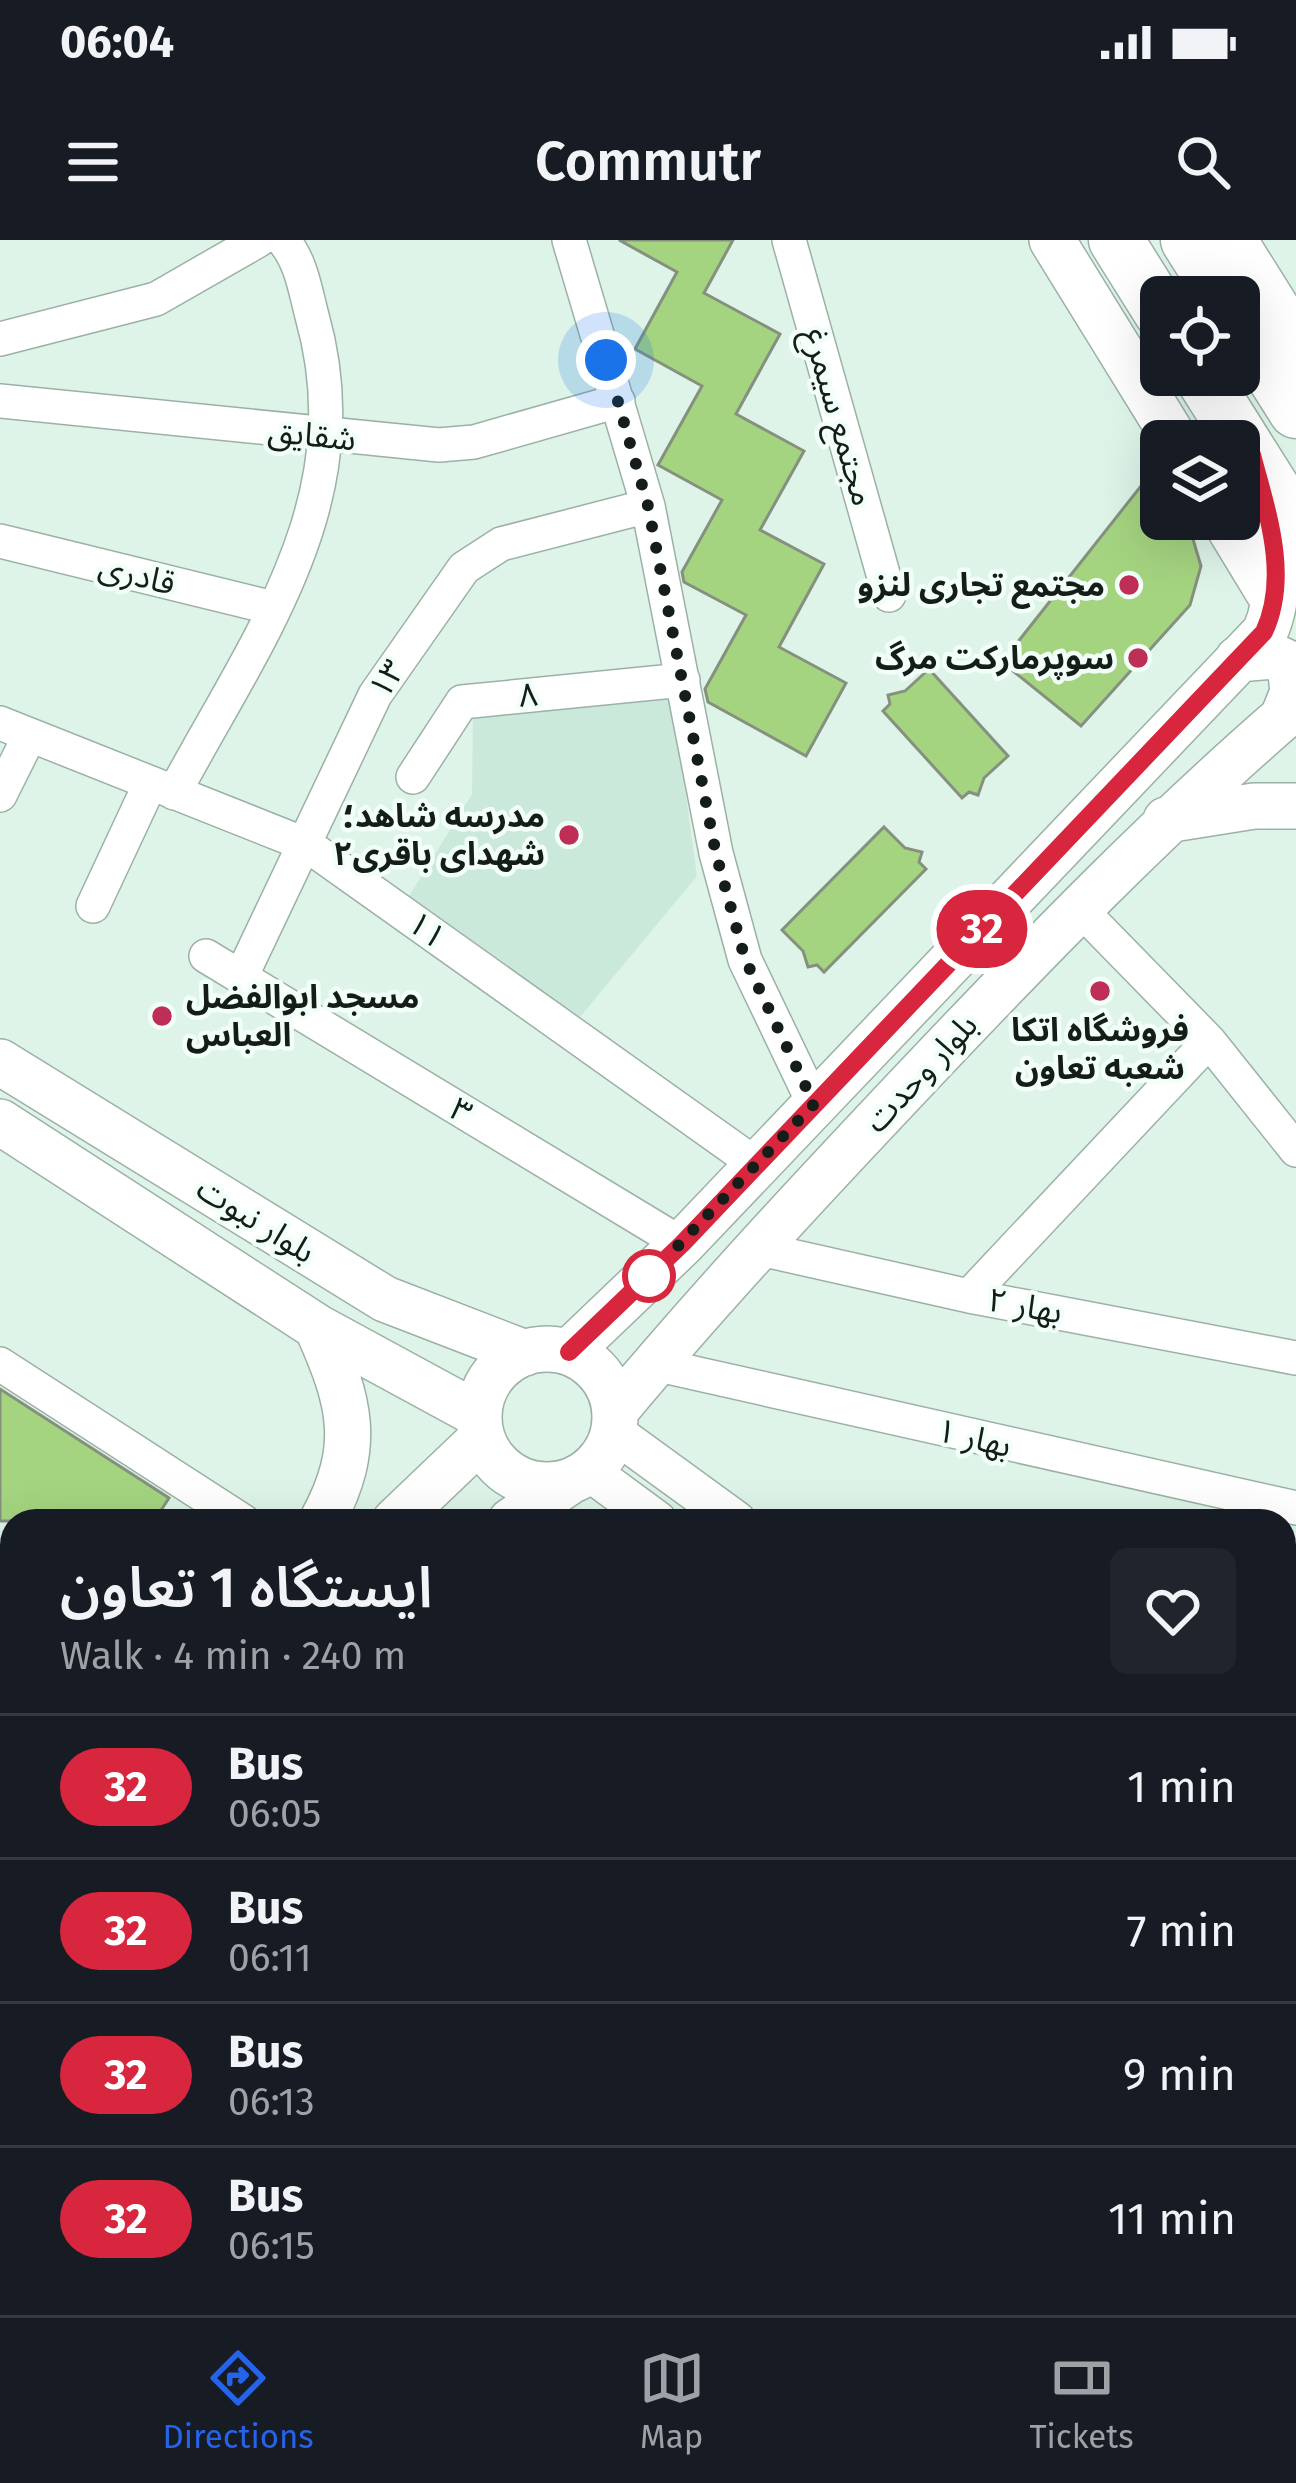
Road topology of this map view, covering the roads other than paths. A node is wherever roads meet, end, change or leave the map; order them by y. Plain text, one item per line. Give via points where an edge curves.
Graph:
1 (259, 240) edge
2 (283, 240) edge
3 (569, 240) edge
4 (789, 240) edge
5 (1052, 240) edge
6 (1116, 240) edge
7 (1188, 240) edge
8 (1234, 240) edge
9 (1211, 276) edge
10 (1140, 278) edge
11 (0, 339) edge
12 (1296, 339) edge
13 (1260, 354) edge
14 (619, 400) junction
15 (0, 401) edge
16 (1296, 411) edge
17 (1163, 420) edge
18 (329, 437) junction
19 (1260, 468) edge
20 (1260, 487) edge
21 (648, 506) junction
22 (1296, 526) edge
23 (1237, 540) edge
24 (0, 541) edge
25 (889, 595) dead end
26 (273, 608) junction
27 (1286, 618) edge
28 (1238, 659) junction
29 (683, 680) junction
30 (1289, 711) edge
31 (15, 729) edge
32 (413, 777) dead end
33 (162, 789) junction
34 (0, 795) edge
35 (1296, 806) edge
36 (1166, 820) junction
37 (307, 844) junction
38 (93, 906) dead end
39 (1078, 907) junction
40 (206, 956) dead end
41 (241, 977) junction
42 (1209, 1041) junction
43 (0, 1062) edge
44 (814, 1104) junction
45 (0, 1122) edge
46 (1296, 1150) edge
47 (757, 1166) junction
48 (682, 1244) junction
49 (756, 1248) junction
50 (969, 1296) junction
51 (317, 1327) junction
52 (547, 1353) junction
53 (1296, 1358) edge
54 (0, 1364) edge
55 (654, 1364) junction
56 (615, 1421) junction
57 (480, 1426) junction
58 (579, 1477) junction
59 (189, 1508) edge
60 (1296, 1508) edge
61 (327, 1509) edge
62 (406, 1509) edge
63 (530, 1509) edge
64 (636, 1509) edge
65 (721, 1509) edge

1 - 11 street via 156,298
2 - 18 street via 295,254 321,346
3 - 14 street
4 - 25 street, مجتمع سیمرغ
5 - 17 main road
6 - 10 highway
7 - 9 highway
8 - 12 main road
13 - 16 highway
14 - 18 street, شقایق via 474,442
14 - 21 street
15 - 18 street, شقایق
18 - 26 street via 318,503
19 - 22 highway
20 - 27 main road
21 - 29 street
21 - 37 street, ۱۳ via 501,544 464,568 375,694
23 - 27 main road
24 - 26 street, قادری
26 - 33 street
27 - 28 main road, بلوار وحدت
28 - 30 main road via 1273,656 1290,664
28 - 44 main road, بلوار وحدت
29 - 32 street, ۸ via 461,701
29 - 44 street via 745,959
30 - 36 main road, بلوار وحدت
31 - 33 street, ۱۱
31 - 34 street
33 - 37 street, ۱۱
33 - 38 street
35 - 36 main road
36 - 39 main road, بلوار وحدت
37 - 41 street, ۱۳
37 - 47 street, ۱۱
39 - 42 street
39 - 49 main road, بلوار وحدت
40 - 41 street, ۳
41 - 48 street, ۳
42 - 46 street
42 - 50 street
43 - 52 main road, بلوار نبوت via 385,1299
44 - 47 main road, بلوار وحدت
45 - 51 main road, بلوار نبوت
47 - 48 main road, بلوار وحدت
48 - 52 main road, بلوار وحدت
49 - 50 street, بهار ۲
49 - 55 main road, بلوار وحدت
50 - 53 street, بهار ۲
51 - 57 main road, بلوار نبوت
51 - 61 main road via 351,1425
52 - 56 main road via 601,1374
52 - 57 main road via 497,1370 481,1399
54 - 59 street
55 - 56 main road, بلوار وحدت
55 - 60 street, بهار ۱
56 - 58 main road via 605,1454
56 - 65 street
57 - 58 main road via 507,1472 547,1486
57 - 62 main road
58 - 63 main road
58 - 64 street

